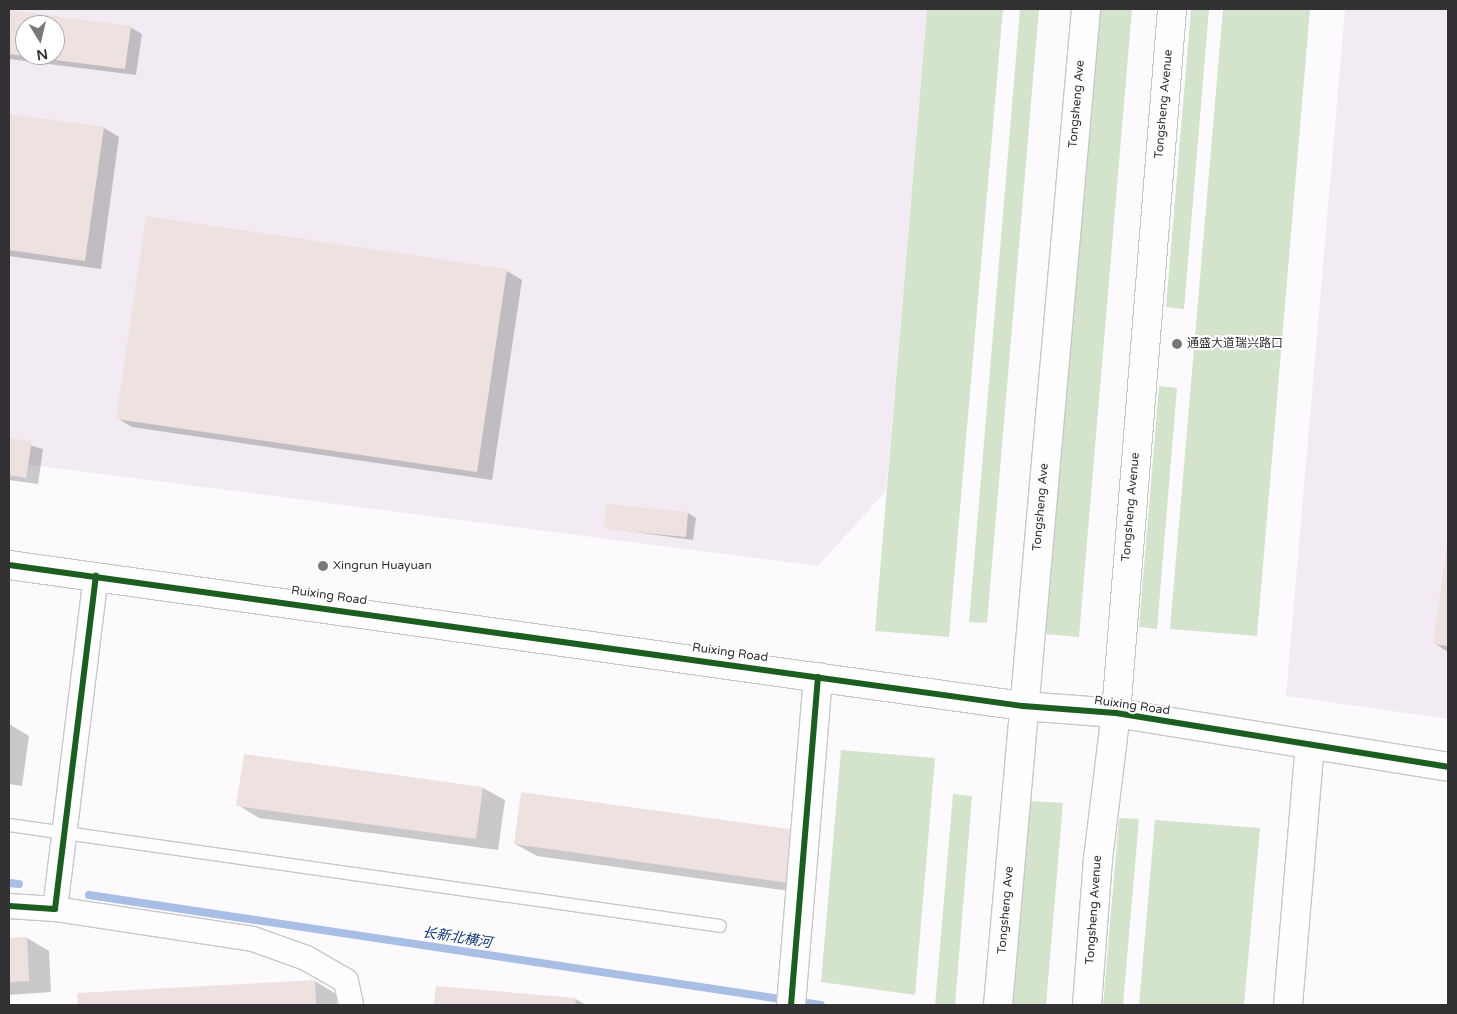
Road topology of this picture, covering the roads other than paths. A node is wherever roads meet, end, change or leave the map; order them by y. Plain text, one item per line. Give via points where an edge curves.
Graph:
1 (1086, 9) edge
2 (1172, 9) edge
3 (9, 565) edge
4 (96, 576) junction
5 (818, 677) junction
6 (1023, 706) junction
7 (1116, 713) junction
8 (1310, 745) junction
9 (1448, 766) edge
10 (9, 825) edge
11 (63, 833) junction
12 (9, 906) edge
13 (55, 909) junction
14 (720, 926) dead end
15 (998, 1004) edge
16 (351, 1005) edge
17 (791, 1005) edge
18 (1088, 1005) edge
19 (1288, 1005) edge

1 - 6 street, Tongsheng Ave
2 - 7 street, Tongsheng Avenue
3 - 4 street, Ruixing Road
4 - 5 street, Ruixing Road
4 - 11 street
5 - 6 street, Ruixing Road
5 - 17 street
6 - 7 street, Ruixing Road
6 - 15 street, Tongsheng Ave
7 - 8 street, Ruixing Road
7 - 18 street, Tongsheng Avenue via 1098,859
8 - 9 street, Ruixing Road
8 - 19 street
10 - 11 lane
11 - 13 street
11 - 14 lane
12 - 13 street
13 - 16 street via 253,939 306,958 346,981

